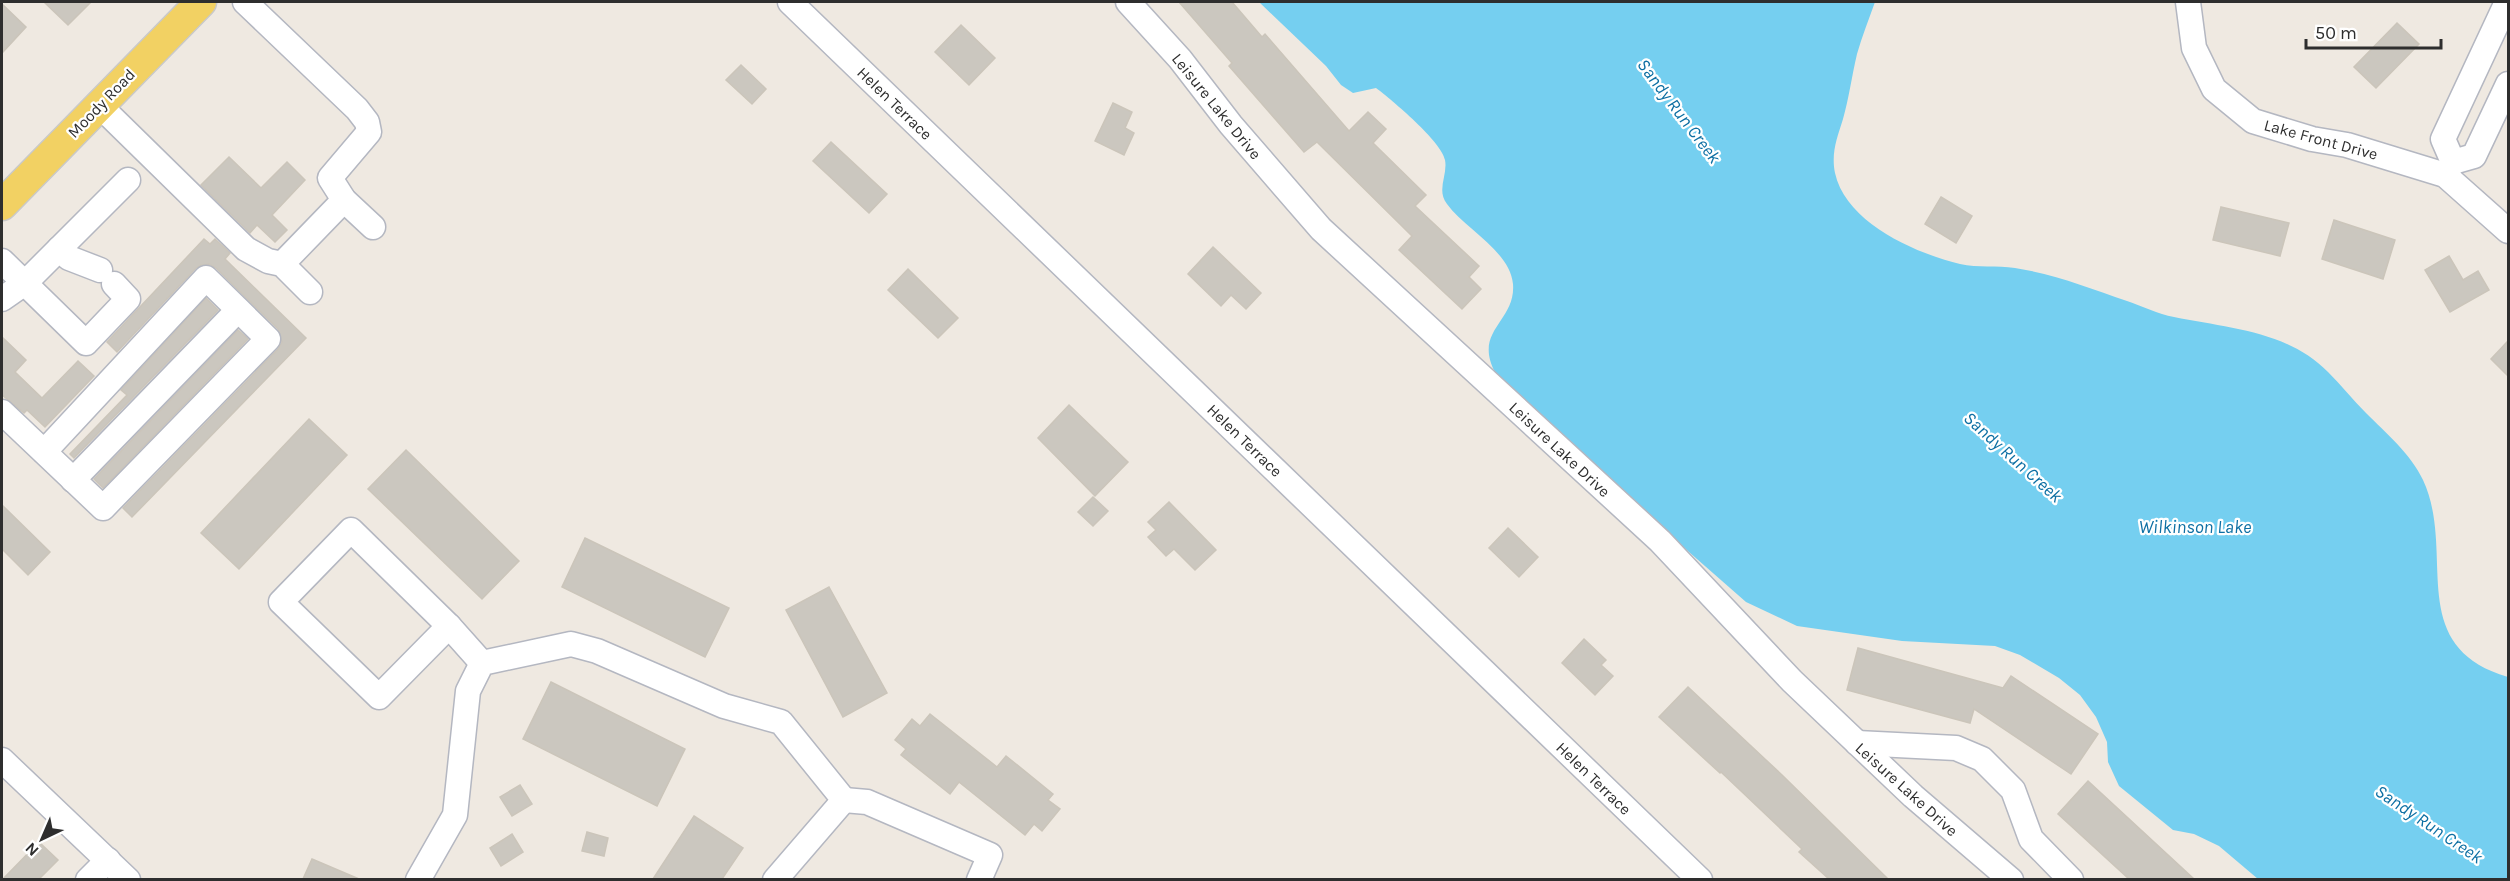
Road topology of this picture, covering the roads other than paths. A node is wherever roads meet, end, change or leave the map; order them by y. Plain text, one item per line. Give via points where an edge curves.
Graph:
1 (201, 2) edge
2 (245, 2) edge
3 (790, 2) edge
4 (1128, 2) edge
5 (2188, 2) edge
6 (2507, 2) edge
7 (2508, 84) edge
8 (99, 105) junction
9 (2449, 169) junction
10 (128, 180) dead end
11 (344, 200) junction
12 (3, 202) edge
13 (373, 227) dead end
14 (2508, 231) edge
15 (59, 249) junction
16 (2, 261) edge
17 (282, 264) junction
18 (25, 283) junction
19 (310, 291) dead end
20 (2, 299) edge
21 (238, 310) junction
22 (2, 412) edge
23 (44, 452) junction
24 (73, 480) junction
25 (449, 626) junction
26 (482, 663) junction
27 (1857, 743) junction
28 (2, 760) edge
29 (844, 800) junction
30 (108, 860) junction
31 (88, 879) edge
32 (128, 879) edge
33 (418, 879) edge
34 (775, 879) edge
35 (979, 879) edge
36 (1700, 879) edge
37 (2011, 879) edge
38 (2071, 879) edge

1 - 8 main road, Moody Road
2 - 11 street via 367,122 369,132 330,178
3 - 36 street, Helen Terrace
4 - 27 street, Leisure Lake Drive via 1321,229 1659,541 1792,681
5 - 9 street, Lake Front Drive via 2194,48 2214,89 2253,121 2312,139
6 - 9 street via 2443,139
7 - 9 street via 2474,156
8 - 12 main road, Moody Road
8 - 17 street via 246,249
9 - 14 street, Lake Front Drive
10 - 15 street
11 - 13 street
11 - 17 street
15 - 18 street
15 - 18 street via 107,277 128,299 86,343
16 - 18 street
17 - 19 street
18 - 20 street
21 - 23 street via 206,278
21 - 24 street
21 - 24 street via 268,339 260,348 103,508
22 - 23 street
23 - 24 street
25 - 25 street via 351,530 281,602 379,698
25 - 26 street
26 - 29 street via 571,644 597,651 724,706 781,722
26 - 33 street via 468,692 455,814
27 - 37 street, Leisure Lake Drive via 1912,796
27 - 38 street via 1956,747 1982,759 2013,790 2031,839
28 - 30 street
29 - 34 street
29 - 35 street via 867,802 990,855
30 - 31 street
30 - 32 street

